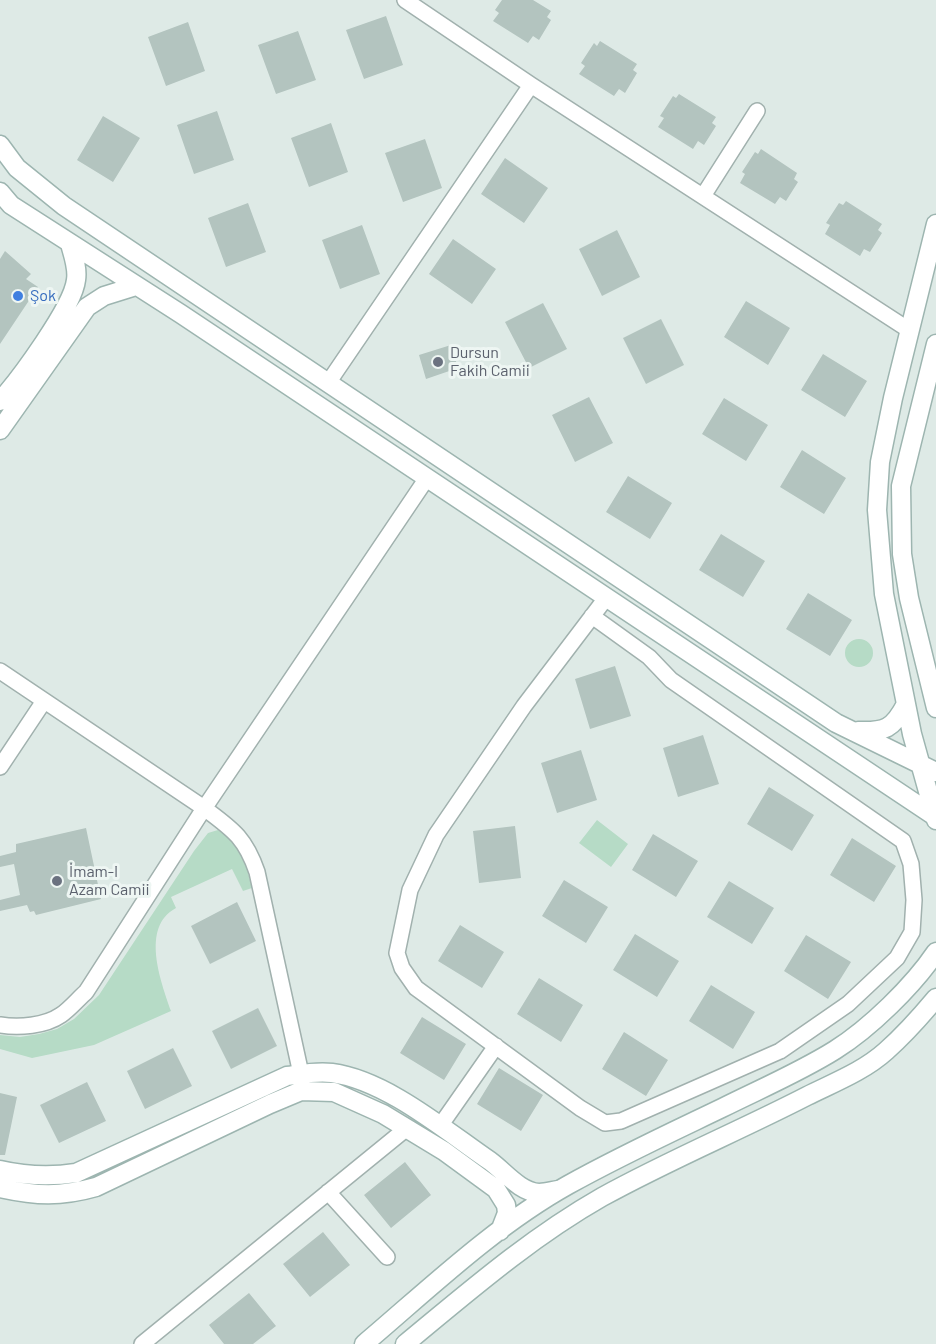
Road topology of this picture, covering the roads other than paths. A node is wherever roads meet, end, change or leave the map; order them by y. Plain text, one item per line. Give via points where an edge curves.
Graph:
1 (405, 0) edge
2 (531, 85) junction
3 (757, 111) dead end
4 (0, 145) edge
5 (0, 192) edge
6 (703, 196) junction
7 (936, 224) edge
8 (70, 243) junction
9 (136, 286) junction
10 (909, 330) junction
11 (936, 344) edge
12 (934, 365) edge
13 (328, 383) junction
14 (0, 401) edge
15 (0, 430) edge
16 (427, 478) junction
17 (606, 598) junction
18 (592, 616) junction
19 (0, 671) edge
20 (44, 700) junction
21 (906, 704) junction
22 (936, 708) edge
23 (852, 730) junction
24 (0, 767) edge
25 (928, 769) edge
26 (204, 808) junction
27 (936, 818) edge
28 (936, 952) edge
29 (936, 998) edge
30 (0, 1025) edge
31 (496, 1046) junction
32 (301, 1074) junction
33 (440, 1126) junction
34 (407, 1128) junction
35 (0, 1170) edge
36 (0, 1188) edge
37 (559, 1190) junction
38 (328, 1192) junction
39 (500, 1231) junction
40 (387, 1257) dead end
41 (142, 1344) edge
42 (364, 1344) edge
43 (405, 1344) edge

1 - 2 street
2 - 6 street
2 - 13 street
3 - 6 street
4 - 13 street via 17,168 64,206
5 - 8 street via 11,205
6 - 10 street
7 - 10 street
8 - 9 street
8 - 14 street via 76,280 67,306 16,384
9 - 15 street via 104,296 87,307
9 - 16 street
10 - 21 street via 880,462 877,510 884,594
11 - 12 street
12 - 22 street via 901,486 902,554
13 - 23 street
16 - 17 street
16 - 26 street
17 - 18 street
17 - 27 street
18 - 31 street via 524,706 436,835 410,890 397,952 402,968 416,988
18 - 31 street via 649,657 671,680 903,841 912,873 912,932 897,958 848,1004 780,1051 621,1120 605,1123
19 - 20 street
20 - 24 street
20 - 26 street
21 - 23 street via 900,717 878,732
21 - 25 street
23 - 25 street
25 - 27 street
26 - 30 street via 86,992 61,1016 42,1023
26 - 32 street via 235,831 250,850
28 - 37 street via 893,1001 835,1050
29 - 43 street via 885,1052 852,1074 602,1197 510,1258
31 - 33 street
32 - 33 street via 333,1073 363,1081
32 - 35 street via 287,1076 76,1173 50,1177
33 - 37 street via 524,1188 539,1193
34 - 36 street via 334,1092 301,1091 96,1187 70,1195
34 - 38 street
34 - 39 street via 496,1188 507,1213
37 - 39 street
38 - 40 street
38 - 41 street
39 - 42 street

